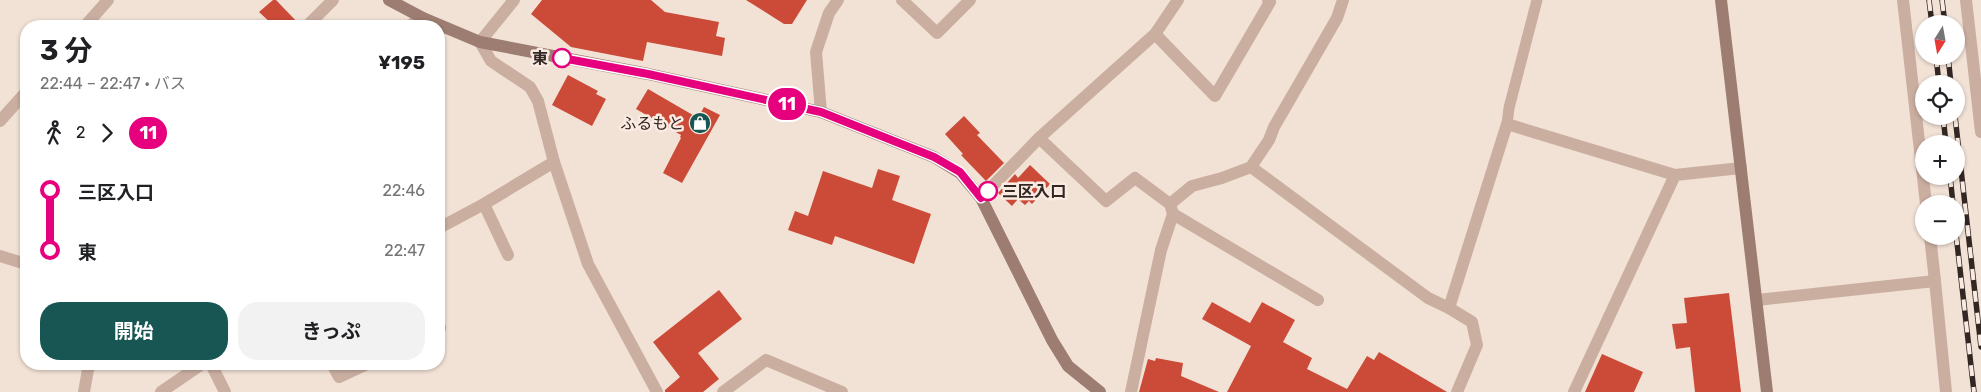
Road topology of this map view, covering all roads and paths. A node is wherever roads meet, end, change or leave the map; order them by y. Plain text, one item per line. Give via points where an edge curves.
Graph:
1 (108, 0) edge
2 (333, 0) edge
3 (389, 0) edge
4 (514, 0) edge
5 (838, 0) edge
6 (902, 0) edge
7 (970, 0) edge
8 (1178, 0) edge
9 (1268, 0) edge
10 (1343, 0) edge
11 (1538, 0) edge
12 (1720, 0) edge
13 (1904, 0) edge
14 (1966, 0) edge
15 (423, 18) junction
16 (90, 20) edge
17 (313, 20) edge
18 (419, 20) edge
19 (428, 20) edge
20 (445, 27) edge
21 (1155, 34) junction
22 (480, 42) junction
23 (20, 99) edge
24 (821, 112) junction
25 (0, 121) edge
26 (1507, 124) junction
27 (1981, 132) edge
28 (1039, 138) junction
29 (554, 162) junction
30 (1251, 167) junction
31 (1741, 168) junction
32 (1675, 175) junction
33 (1925, 195) edge
34 (981, 198) junction
35 (484, 204) junction
36 (1172, 209) junction
37 (445, 225) edge
38 (1931, 245) edge
39 (508, 255) dead end
40 (0, 256) edge
41 (20, 262) edge
42 (1935, 281) junction
43 (1318, 300) dead end
44 (1756, 300) junction
45 (1449, 308) junction
46 (88, 370) edge
47 (193, 370) edge
48 (214, 370) edge
49 (335, 370) edge
50 (354, 370) edge
51 (84, 392) edge
52 (161, 392) edge
53 (225, 392) edge
54 (657, 392) edge
55 (723, 392) edge
56 (842, 392) edge
57 (1100, 392) edge
58 (1131, 392) edge
59 (1457, 392) edge
60 (1574, 392) edge
61 (1767, 392) edge
62 (1946, 392) edge

1 - 16 street
2 - 17 street
3 - 15 street
4 - 22 street
5 - 24 street via 829,13 816,52
6 - 7 street via 937,33
8 - 21 street
9 - 21 street via 1270,2 1215,96
10 - 30 street via 1337,18
11 - 26 lane
12 - 31 street
13 - 33 street
14 - 27 street
15 - 18 street
15 - 19 street
20 - 22 street
21 - 28 street
22 - 24 street
22 - 29 street via 491,61 530,87 538,101
23 - 25 street
24 - 34 street via 934,157 960,172
26 - 32 street
26 - 45 street
28 - 34 street
28 - 36 street via 1106,201 1135,178
29 - 35 street
29 - 54 street via 588,264
30 - 36 street via 1192,186
30 - 45 street via 1428,298
31 - 32 street
31 - 44 street
32 - 60 street
34 - 57 street via 1052,340 1068,366
35 - 37 street
35 - 39 street
36 - 43 street
36 - 58 street
38 - 42 street
40 - 41 street
42 - 44 street
42 - 62 street
44 - 61 street
45 - 59 street via 1472,322 1477,345
46 - 51 street
47 - 52 street
48 - 53 street
49 - 50 street via 339,377
55 - 56 street via 766,360

